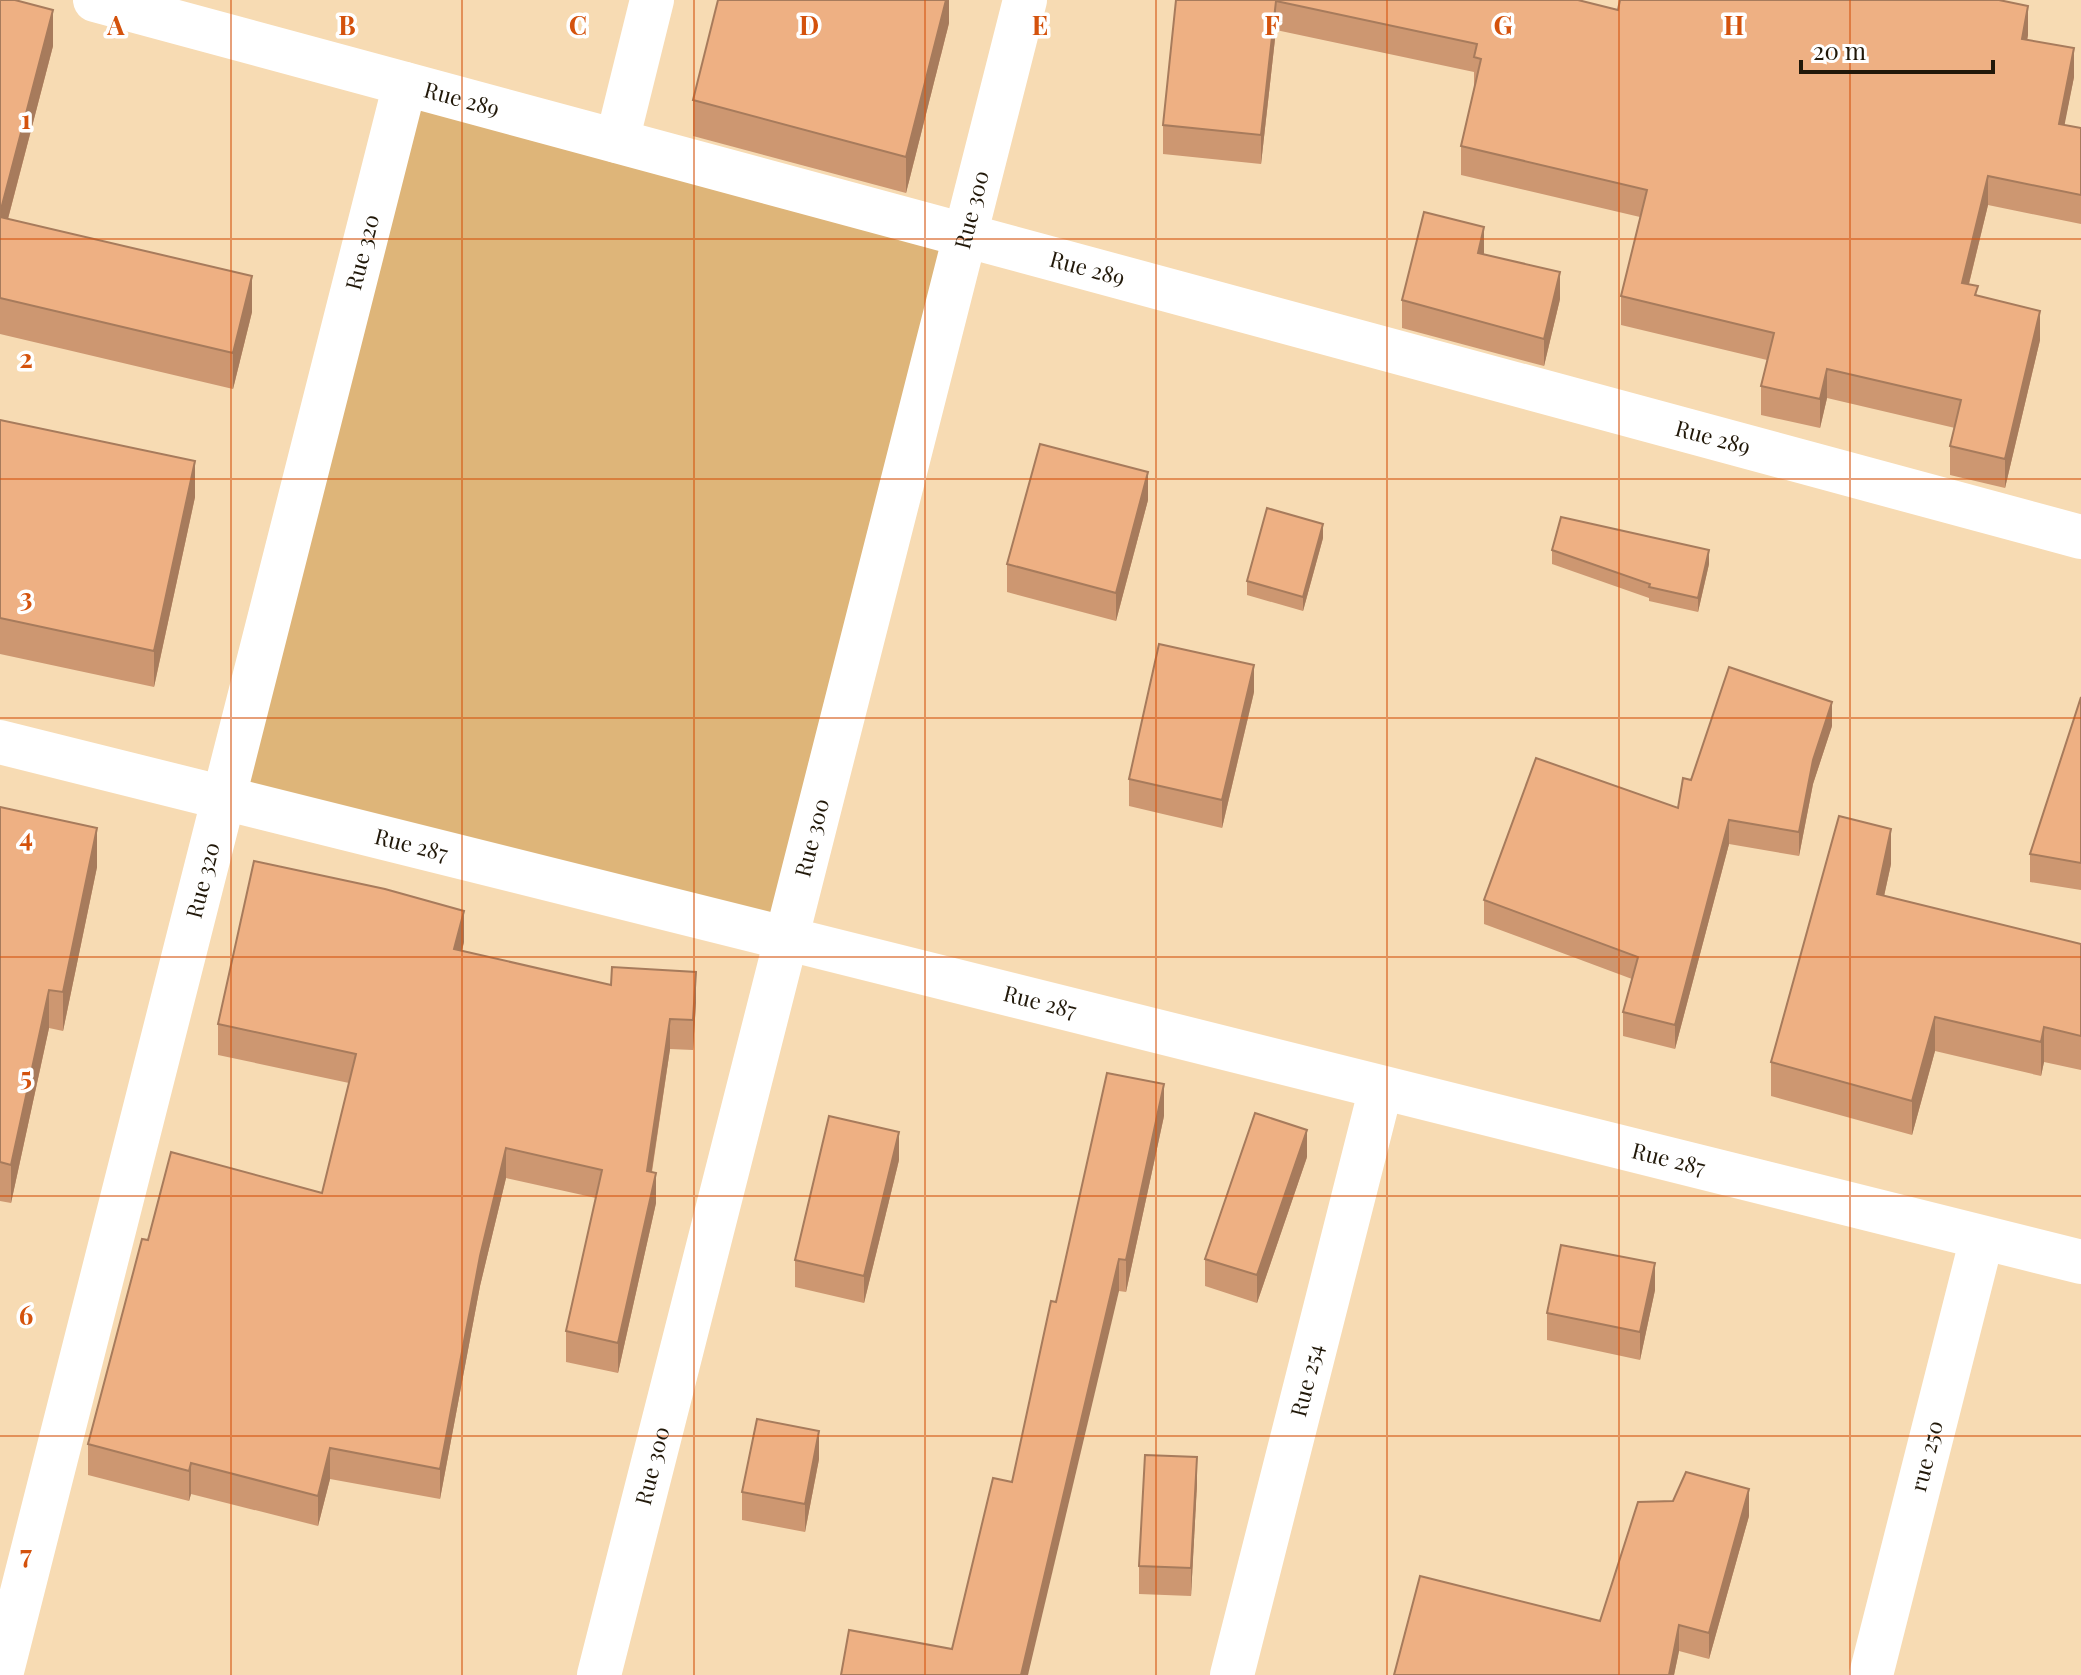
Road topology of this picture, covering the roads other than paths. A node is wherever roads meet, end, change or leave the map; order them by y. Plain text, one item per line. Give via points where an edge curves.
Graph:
1 (95, 0) edge
2 (652, 0) edge
3 (1025, 0) edge
4 (405, 84) junction
5 (617, 141) junction
6 (965, 235) junction
7 (2081, 537) edge
8 (0, 742) edge
9 (223, 798) junction
10 (786, 939) junction
11 (1381, 1088) junction
12 (1982, 1238) junction
13 (2081, 1262) edge
14 (3, 1654) edge
15 (599, 1675) edge
16 (1232, 1675) edge
17 (1871, 1675) edge

1 - 4 street, Rue 289
2 - 5 street
3 - 6 street, Rue 300
4 - 5 street, Rue 289
4 - 9 street, Rue 320
5 - 6 street, Rue 289
6 - 7 street, Rue 289
6 - 10 street, Rue 300
8 - 9 street, Rue 287
9 - 10 street, Rue 287
9 - 14 street, Rue 320
10 - 11 street, Rue 287
10 - 15 street, Rue 300
11 - 12 street, Rue 287
11 - 16 street, Rue 254
12 - 13 street, Rue 287
12 - 17 street, rue 250

